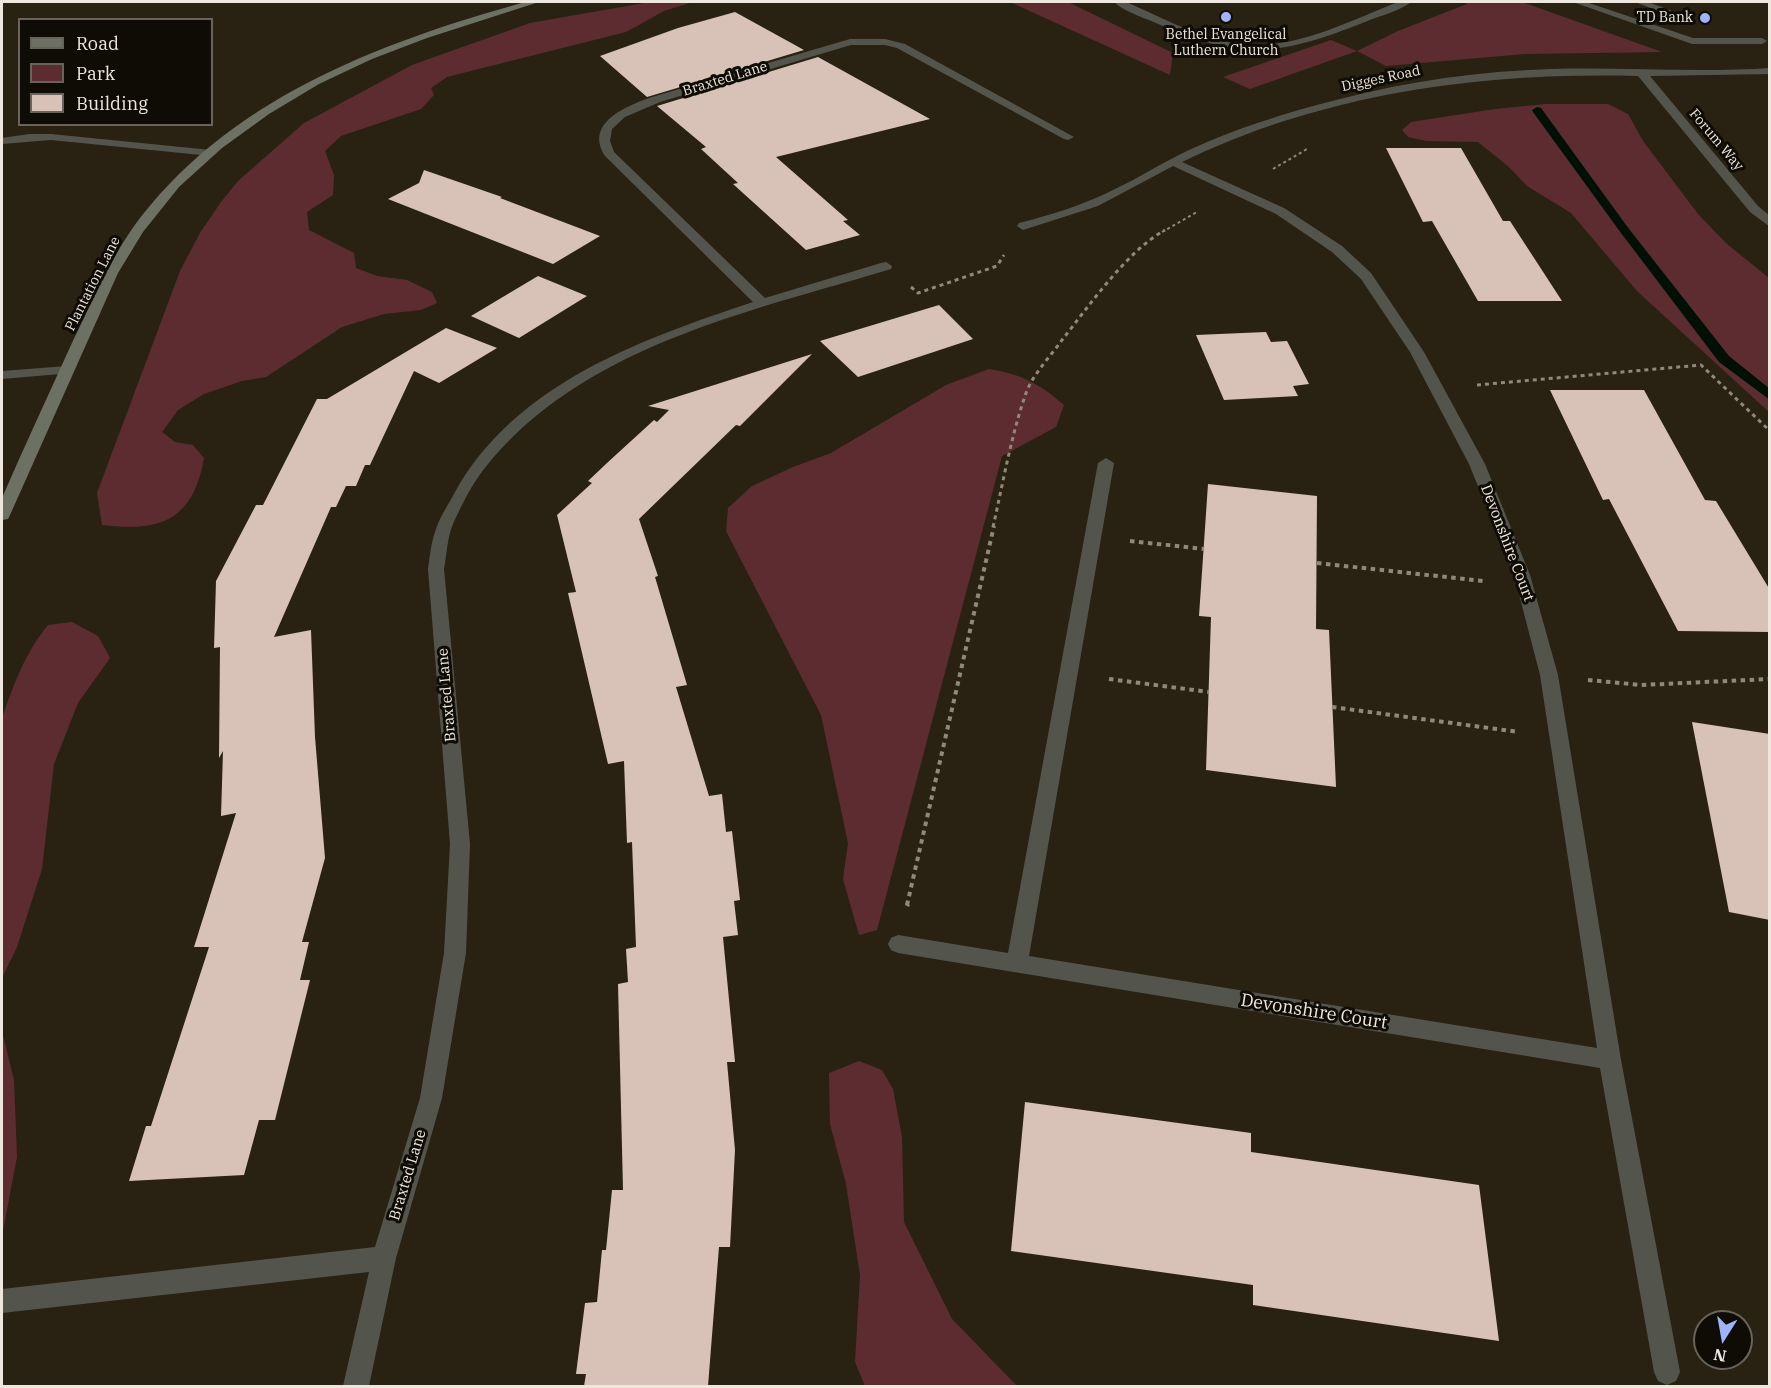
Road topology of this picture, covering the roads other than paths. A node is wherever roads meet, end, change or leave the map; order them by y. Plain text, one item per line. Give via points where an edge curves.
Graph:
1 (534, 2) edge
2 (1119, 2) edge
3 (1406, 2) edge
4 (1578, 2) edge
5 (1640, 2) edge
6 (1678, 15) dead end
7 (1716, 28) dead end
8 (1765, 41) edge
9 (1770, 71) edge
10 (1641, 73) junction
11 (1068, 136) dead end
12 (2, 141) edge
13 (211, 153) junction
14 (1173, 162) junction
15 (1770, 223) edge
16 (1023, 226) road end
17 (885, 266) road end
18 (763, 304) junction
19 (67, 370) junction
20 (2, 375) edge
21 (1106, 463) dead end
22 (2, 515) edge
23 (898, 945) road end
24 (1017, 964) junction
25 (1610, 1060) junction
26 (384, 1258) junction
27 (2, 1301) edge
28 (1669, 1379) edge
29 (356, 1386) edge

1 - 13 street, Plantation Lane via 439,29 317,81 285,99
2 - 3 street via 1202,37 1251,48 1291,44
4 - 8 street via 1692,41
5 - 6 street
7 - 8 street
9 - 10 street, Digges Road
10 - 14 street, Digges Road via 1528,73 1412,87 1278,120
10 - 15 street, Forum Way via 1754,209
11 - 18 street, Braxted Lane via 900,46 867,40 676,94 613,121 604,132 609,154
12 - 13 street via 51,137
13 - 19 street, Plantation Lane via 185,175 139,229 114,268
14 - 16 street, Digges Road via 1116,193 1053,219
14 - 25 street, Devonshire Court via 1280,211 1337,249 1366,276 1417,352 1477,464 1522,575 1549,675
17 - 18 street, Braxted Lane
18 - 26 street, Braxted Lane via 672,333 618,356 568,384 494,447 464,486 444,526 436,569 460,844 455,953 431,1098
19 - 20 street
19 - 22 street, Plantation Lane
21 - 24 street
23 - 24 street, Devonshire Court
24 - 25 street, Devonshire Court
25 - 28 street, Devonshire Court
26 - 27 street
26 - 29 street, Braxted Lane

